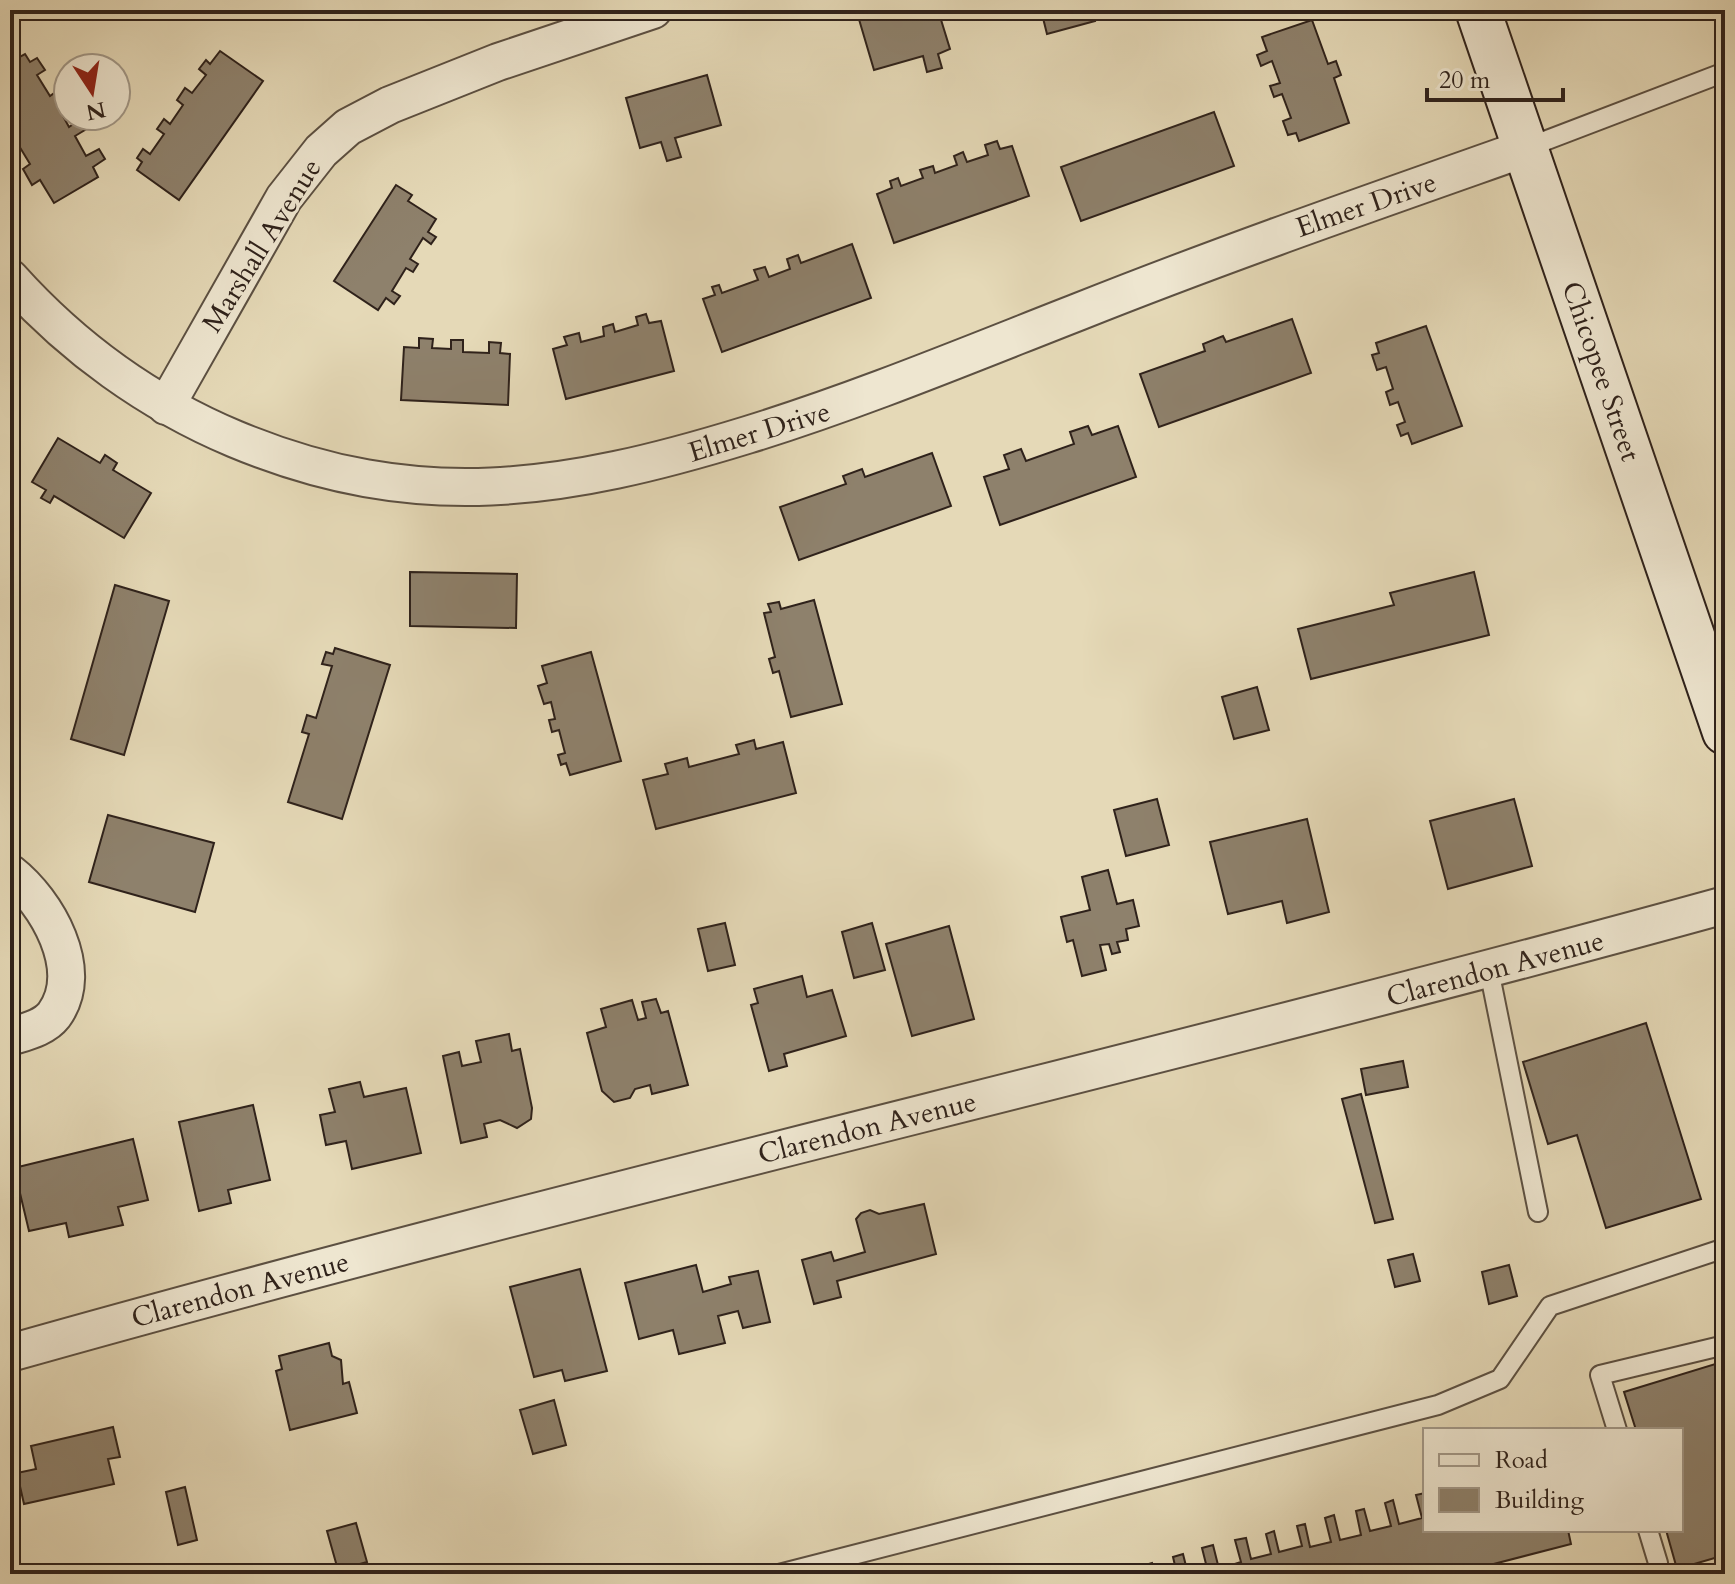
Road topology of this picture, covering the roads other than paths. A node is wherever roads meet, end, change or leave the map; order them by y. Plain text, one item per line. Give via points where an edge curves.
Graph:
1 (653, 10) edge
2 (1478, 10) edge
3 (1725, 72) edge
4 (1526, 148) junction
5 (10, 278) edge
6 (166, 406) junction
7 (1725, 732) edge
8 (10, 873) edge
9 (1725, 905) edge
10 (1489, 970) junction
11 (10, 1037) edge
12 (1538, 1212) dead end
13 (1725, 1248) edge
14 (1725, 1345) edge
15 (10, 1353) edge
16 (1616, 1428) edge
17 (1649, 1532) edge
18 (1658, 1563) dead end
19 (779, 1574) edge

1 - 6 street, Marshall Avenue via 498,62 390,105 341,133 284,198
2 - 4 main road, Chicopee Street
3 - 4 lane
4 - 6 street, Elmer Drive via 1227,253 855,401 664,461 580,479 457,488 366,478 266,452
4 - 7 main road, Chicopee Street
5 - 6 street, Elmer Drive via 75,342
8 - 11 street via 26,885 50,919 64,976 53,1016
9 - 10 street, Clarendon Avenue
10 - 12 lane
10 - 15 street, Clarendon Avenue via 668,1176
13 - 19 lane via 1550,1306 1500,1379 1438,1405
14 - 16 lane via 1600,1375
17 - 18 lane

